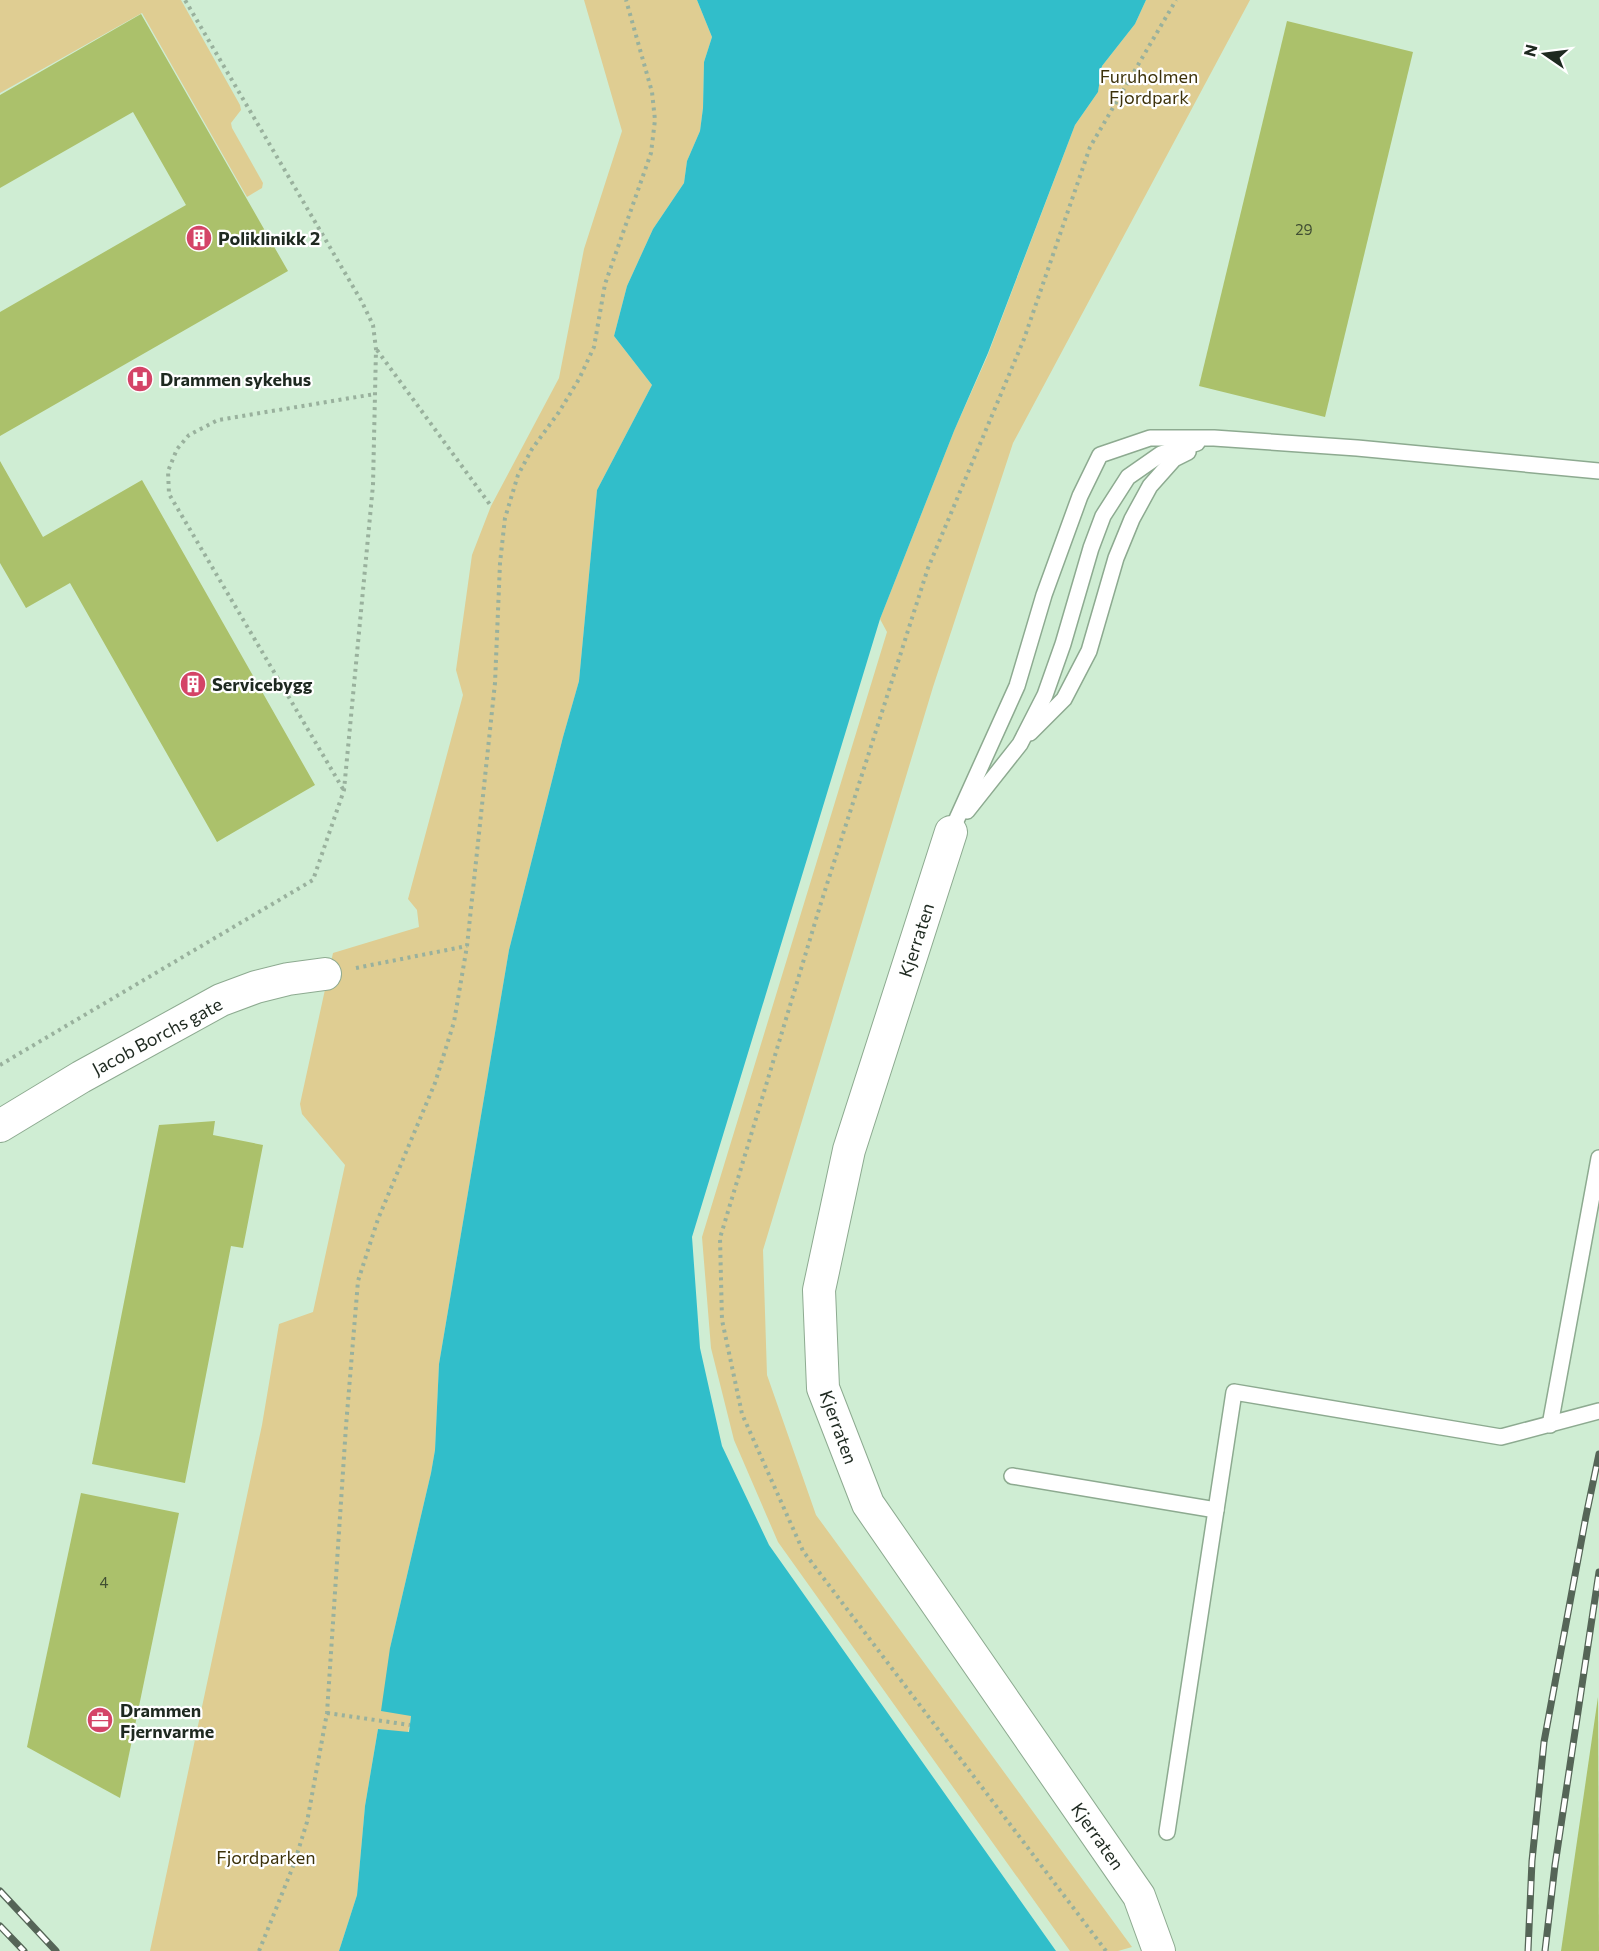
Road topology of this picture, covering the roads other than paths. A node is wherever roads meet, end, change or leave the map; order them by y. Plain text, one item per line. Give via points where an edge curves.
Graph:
1 (1214, 438) junction
2 (1599, 471) edge
3 (1020, 744) junction
4 (951, 832) junction
5 (325, 974) road end
6 (0, 1126) edge
7 (1599, 1158) edge
8 (1599, 1411) edge
9 (1550, 1425) junction
10 (1012, 1476) dead end
11 (1216, 1510) junction
12 (1167, 1832) dead end
13 (1159, 1951) edge

1 - 2 lane
1 - 3 lane via 1174,459 1150,486 1116,558 1089,651 1064,699
1 - 3 lane via 1161,454 1128,477 1103,516 1045,695
1 - 4 lane via 1150,438 1100,455 1080,496 1044,595 1017,686
3 - 4 lane
4 - 13 street, Kjerraten via 849,1150 819,1290 823,1388 868,1504 1139,1896
5 - 6 street, Jacob Borchs gate via 256,987 221,1000
7 - 9 lane
8 - 9 lane
9 - 11 lane via 1501,1437 1234,1392
10 - 11 lane
11 - 12 lane

